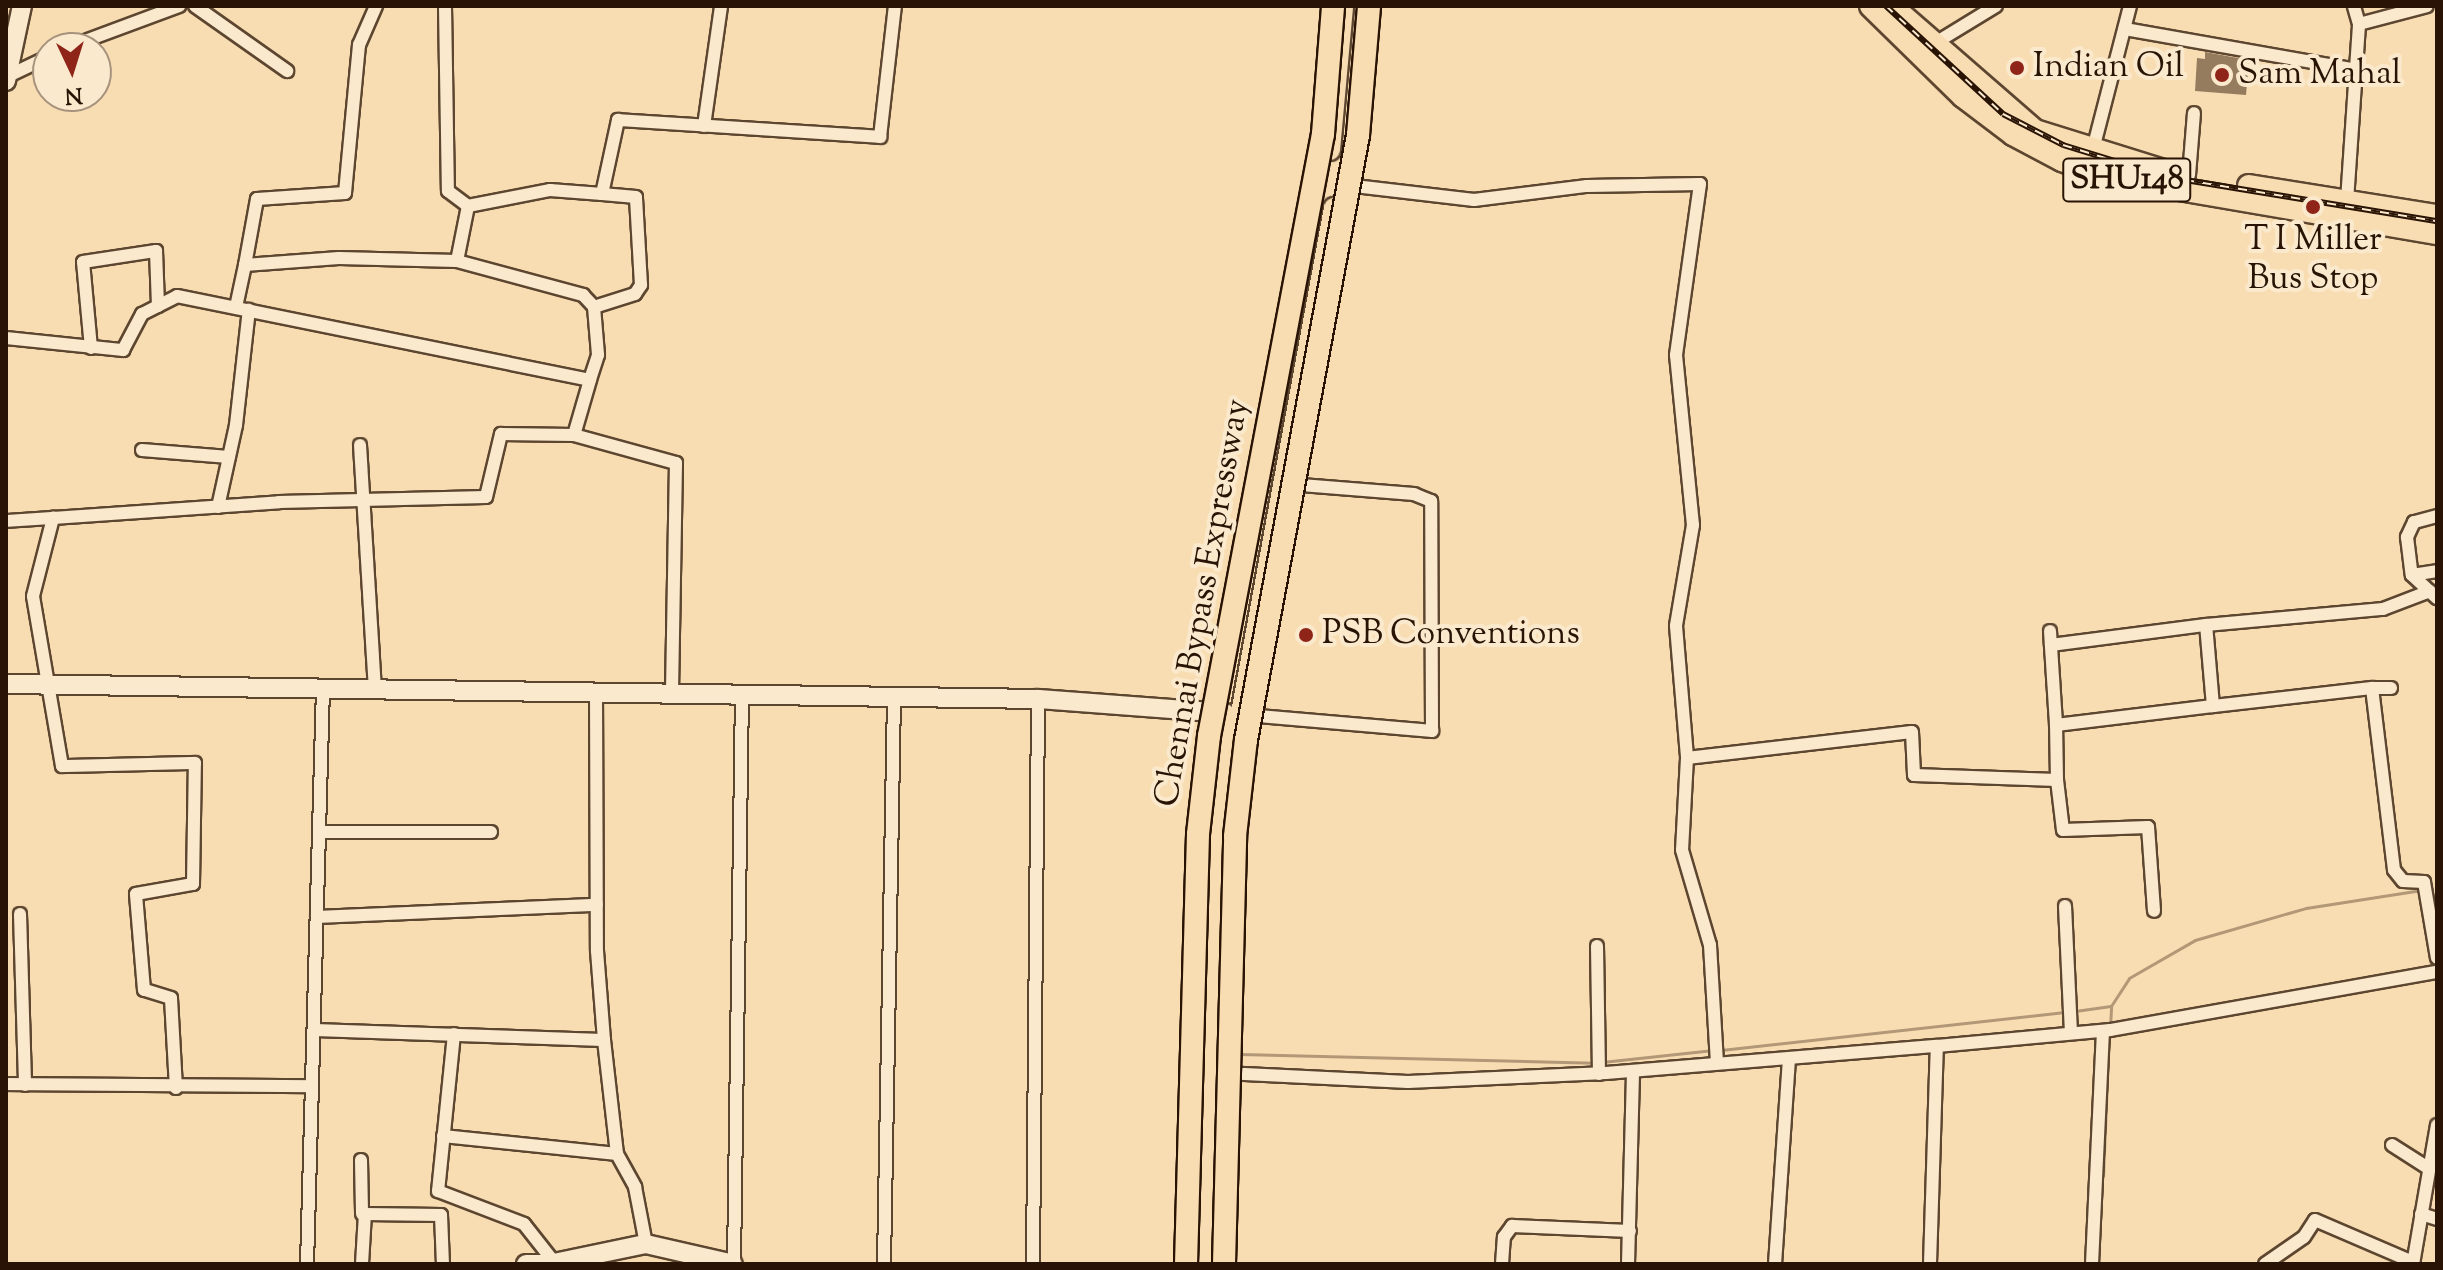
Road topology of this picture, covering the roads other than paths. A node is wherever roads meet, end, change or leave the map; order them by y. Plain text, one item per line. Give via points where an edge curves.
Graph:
1 (22, 6) edge
2 (179, 6) edge
3 (195, 6) edge
4 (376, 6) edge
5 (445, 6) edge
6 (721, 6) edge
7 (895, 6) edge
8 (1333, 6) edge
9 (1343, 6) edge
10 (1361, 6) edge
11 (1369, 6) edge
12 (1871, 6) edge
13 (1996, 6) edge
14 (2130, 6) edge
15 (2354, 6) edge
16 (2427, 6) edge
17 (1897, 9) edge
18 (2359, 24) junction
19 (2125, 29) junction
20 (109, 32) edge
21 (1932, 45) junction
22 (32, 65) edge
23 (2353, 69) junction
24 (287, 71) dead end
25 (7, 78) edge
26 (2194, 113) dead end
27 (704, 126) junction
28 (2092, 153) junction
29 (2189, 175) junction
30 (1339, 184) junction
31 (602, 194) junction
32 (2347, 201) junction
33 (468, 206) junction
34 (2437, 216) edge
35 (2437, 233) edge
36 (457, 261) junction
37 (245, 265) junction
38 (158, 306) junction
39 (594, 307) junction
40 (243, 309) junction
41 (6, 338) edge
42 (91, 348) junction
43 (590, 380) junction
44 (574, 435) junction
45 (360, 445) dead end
46 (142, 450) dead end
47 (229, 457) junction
48 (1281, 483) junction
49 (360, 504) junction
50 (218, 507) junction
51 (2437, 516) edge
52 (53, 518) junction
53 (6, 521) edge
54 (2437, 571) edge
55 (2412, 575) junction
56 (2434, 594) edge
57 (2206, 625) junction
58 (2050, 631) dead end
59 (2051, 645) junction
60 (6, 684) edge
61 (44, 685) junction
62 (2372, 688) junction
63 (2391, 688) dead end
64 (323, 689) junction
65 (375, 690) junction
66 (596, 691) junction
67 (672, 692) junction
68 (742, 694) junction
69 (894, 696) junction
70 (1038, 699) junction
71 (2213, 706) junction
72 (1234, 714) junction
73 (2056, 725) junction
74 (1687, 758) junction
75 (2057, 780) junction
76 (319, 832) junction
77 (491, 832) dead end
78 (597, 905) junction
79 (2065, 906) dead end
80 (2154, 911) dead end
81 (20, 914) dead end
82 (317, 917) junction
83 (1597, 946) dead end
84 (2437, 958) edge
85 (2437, 972) edge
86 (314, 1030) junction
87 (2103, 1031) junction
88 (2071, 1033) junction
89 (454, 1034) junction
90 (604, 1040) junction
91 (1937, 1046) junction
92 (1717, 1054) junction
93 (1789, 1058) junction
94 (1633, 1071) junction
95 (1226, 1073) junction
96 (1599, 1074) junction
97 (6, 1084) edge
98 (25, 1085) junction
99 (312, 1086) junction
100 (176, 1088) junction
101 (2437, 1125) edge
102 (443, 1136) junction
103 (2392, 1145) dead end
104 (617, 1154) junction
105 (361, 1160) dead end
106 (2428, 1168) junction
107 (362, 1214) junction
108 (2421, 1214) junction
109 (2437, 1219) edge
110 (1630, 1231) junction
111 (646, 1244) junction
112 (542, 1263) edge
113 (2413, 1263) edge
114 (307, 1264) edge
115 (362, 1264) edge
116 (443, 1264) edge
117 (734, 1264) edge
118 (884, 1264) edge
119 (1033, 1264) edge
120 (1186, 1264) edge
121 (1202, 1264) edge
122 (1217, 1264) edge
123 (1224, 1264) edge
124 (1502, 1264) edge
125 (1628, 1264) edge
126 (1775, 1264) edge
127 (1930, 1264) edge
128 (2092, 1264) edge
129 (2265, 1264) edge

1 - 25 street
2 - 20 street
3 - 24 street
4 - 37 street via 359,45 345,193 257,199
5 - 33 street via 448,191
6 - 27 street
7 - 27 street via 880,137
8 - 120 highway, Chennai Bypass Expressway, bridge via 1323,134 1209,736 1198,834
9 - 72 main road via 1338,109
10 - 30 main road
11 - 123 highway, Chennai Bypass Expressway, bridge via 1358,135 1244,754 1235,836
12 - 35 highway, SHU148 via 1963,96 2013,134 2062,160 2103,176
13 - 21 street
14 - 19 street
15 - 18 street
16 - 18 street
17 - 21 highway, SHU148
18 - 23 street
19 - 23 street
19 - 28 street
21 - 28 highway, SHU148 via 2022,123
22 - 25 street
23 - 32 street
26 - 29 street
27 - 31 street via 618,120
28 - 29 highway, SHU148
29 - 32 highway, SHU148
30 - 48 main road
30 - 74 street via 1474,200 1587,186 1700,184 1676,355 1693,525 1676,626
31 - 33 street via 550,190
31 - 39 street via 636,197 641,285 635,294
32 - 34 highway, SHU148
33 - 36 street
36 - 37 street via 339,258
36 - 39 street via 583,295
37 - 40 street
38 - 40 street via 177,296
38 - 42 street via 142,314 123,350
38 - 42 street via 156,251 83,262
39 - 43 street via 598,355
40 - 43 street
40 - 47 street
41 - 42 street
43 - 44 street
44 - 49 street via 501,434 486,497
44 - 67 street via 676,463
45 - 49 street
46 - 47 street
47 - 50 street
48 - 72 main road
48 - 72 street via 1414,494 1431,501 1432,731
49 - 50 street
49 - 65 street
50 - 52 street
51 - 55 street via 2408,528
52 - 53 street
52 - 61 street via 33,596
54 - 55 street
55 - 56 street
56 - 57 street via 2383,609
57 - 59 street
57 - 71 street
58 - 59 street
59 - 73 street
60 - 61 street
61 - 64 street
61 - 100 street via 62,766 195,763 193,884 136,894 144,990 171,998
62 - 63 street
62 - 71 street
62 - 84 street via 2394,870 2403,881 2424,882
64 - 65 street
64 - 76 street
65 - 66 street
66 - 67 street
66 - 78 street
67 - 68 street
68 - 69 street
68 - 117 street
69 - 70 street
69 - 118 street
70 - 72 street
70 - 119 street
71 - 73 street
72 - 95 main road via 1215,808
73 - 75 street
74 - 75 street via 1912,732 1914,775
74 - 92 street via 1682,850 1710,945
75 - 80 street via 2063,830 2148,827
76 - 77 street
76 - 82 street
78 - 82 street
78 - 90 street
79 - 88 street
81 - 98 street
82 - 86 street
83 - 96 street
85 - 87 street
86 - 89 street
86 - 99 street
87 - 88 street
87 - 128 street
88 - 91 street
89 - 90 street
89 - 102 street
90 - 104 street
91 - 93 street
91 - 127 street
92 - 93 street
92 - 94 street
93 - 126 street
94 - 96 street
94 - 110 street
95 - 96 street via 1408,1082
95 - 121 main road
95 - 122 main road
97 - 98 street
98 - 100 street
99 - 100 street
99 - 114 street
101 - 106 street
102 - 104 street
102 - 112 street via 438,1191 524,1224
103 - 106 street
104 - 111 street via 635,1187
105 - 107 street
106 - 108 street
107 - 115 street
107 - 116 street via 441,1215
108 - 109 street
108 - 113 street
110 - 124 street via 1512,1226 1504,1237
110 - 125 street
111 - 112 street
111 - 117 street
113 - 129 street via 2315,1220 2304,1237

